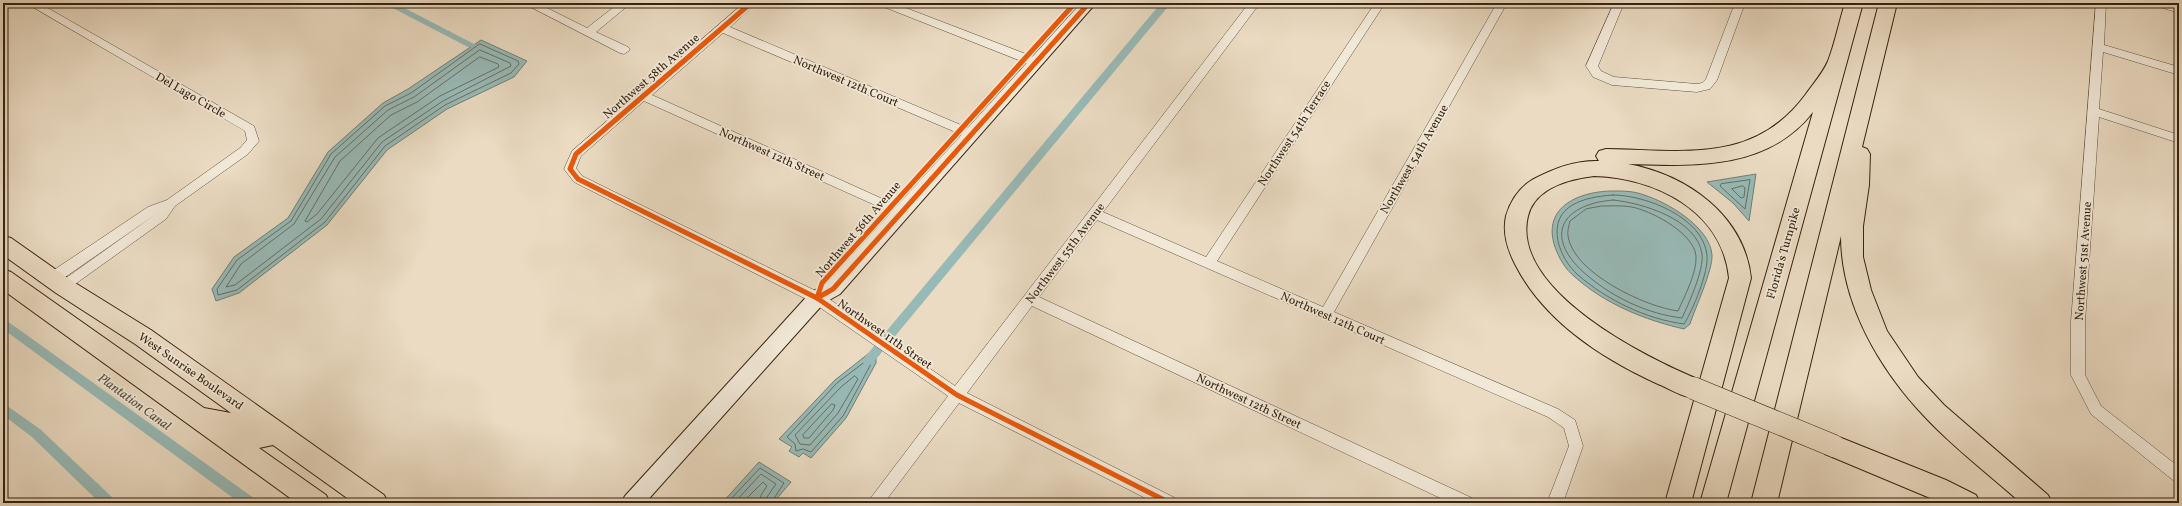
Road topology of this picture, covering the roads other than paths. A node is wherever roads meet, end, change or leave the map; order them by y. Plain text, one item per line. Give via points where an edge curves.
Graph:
1 (31, 3) edge
2 (528, 3) edge
3 (626, 3) edge
4 (751, 3) edge
5 (883, 3) edge
6 (1075, 3) edge
7 (1089, 3) edge
8 (1255, 3) edge
9 (1380, 3) edge
10 (1502, 3) edge
11 (1620, 3) edge
12 (1740, 3) edge
13 (1854, 3) edge
14 (1888, 3) edge
15 (2101, 3) edge
16 (2158, 3) edge
17 (2179, 9) edge
18 (722, 28) junction
19 (589, 32) junction
20 (2098, 47) junction
21 (624, 50) dead end
22 (1030, 60) junction
23 (1836, 65) junction
24 (2179, 71) edge
25 (643, 96) junction
26 (2093, 111) junction
27 (1861, 112) junction
28 (966, 132) junction
29 (2179, 138) edge
30 (570, 168) joint
31 (896, 210) junction
32 (1095, 214) junction
33 (3, 244) edge
34 (3, 260) edge
35 (1209, 263) junction
36 (3, 278) edge
37 (59, 283) junction
38 (817, 298) junction
39 (1030, 299) junction
40 (42, 306) junction
41 (1325, 315) junction
42 (143, 337) junction
43 (1691, 393) junction
44 (957, 396) junction
45 (197, 418) junction
46 (279, 436) junction
47 (1832, 450) junction
48 (2179, 476) edge
49 (317, 503) edge
50 (375, 503) edge
51 (632, 503) edge
52 (875, 503) edge
53 (1170, 503) edge
54 (1467, 503) edge
55 (1555, 503) edge
56 (1678, 503) edge
57 (1713, 503) edge
58 (1764, 503) edge
59 (1944, 503) edge
60 (1966, 503) edge
61 (2039, 503) edge

1 - 37 street, Del Lago Circle via 250,129 253,141 244,151 171,203 162,216
2 - 19 street
3 - 19 street
4 - 18 street, Northwest 58th Avenue
5 - 22 street
6 - 22 street, Northwest 56th Avenue
7 - 22 street, Northwest 56th Avenue
8 - 32 street, Northwest 55th Avenue
9 - 35 street, Northwest 54th Terrace
10 - 41 street, Northwest 54th Avenue
11 - 12 street via 1592,66 1597,74 1612,81 1697,88 1706,86 1711,80
13 - 23 highway, Florida's Turnpike
14 - 27 highway
15 - 20 street, Northwest 51st Avenue
16 - 17 street
18 - 25 street, Northwest 58th Avenue
18 - 28 street, Northwest 12th Court
19 - 21 street
20 - 24 street
20 - 26 street, Northwest 51st Avenue
22 - 28 street, Northwest 56th Avenue
23 - 43 highway via 1804,110 1788,126 1767,140 1735,152 1703,158 1599,156 1565,161 1536,174 1516,194 1508,207 1505,220 1510,254 1517,271 1551,312 1599,351 1630,370
23 - 57 highway, Florida's Turnpike
25 - 30 street, Northwest 58th Avenue via 576,154
25 - 31 street, Northwest 12th Street
26 - 29 street
26 - 48 street, Northwest 51st Avenue via 2078,322 2078,375 2096,410
27 - 58 highway
27 - 61 highway via 1859,185 1852,226 1852,257 1860,290 1878,335 1910,384 1935,412
28 - 31 street, Northwest 56th Avenue
30 - 38 street, Northwest 11th Street via 578,178
31 - 38 street, Northwest 56th Avenue via 833,289
32 - 35 street, Northwest 12th Court
32 - 39 street, Northwest 55th Avenue
33 - 37 highway, West Sunrise Boulevard
34 - 37 highway via 42,288
35 - 41 street, Northwest 12th Court
36 - 40 highway
37 - 42 highway, West Sunrise Boulevard
38 - 44 street, Northwest 11th Street
38 - 51 street, Northwest 56th Avenue
39 - 44 street, Northwest 55th Avenue
39 - 54 street, Northwest 12th Street
40 - 42 highway via 67,300 119,336
40 - 45 highway
41 - 55 street, Northwest 12th Court via 1553,413 1570,424 1576,446
42 - 46 highway, West Sunrise Boulevard
43 - 47 highway
43 - 56 highway via 1606,344 1561,307 1542,287 1529,270 1516,236 1519,210 1534,190 1558,175 1574,170 1604,168 1644,175 1681,191 1699,204 1715,219 1733,245 1740,263 1740,278
44 - 52 street, Northwest 55th Avenue
44 - 53 street, Northwest 11th Street
45 - 46 highway via 244,426 260,437
45 - 49 highway
46 - 50 highway, West Sunrise Boulevard
47 - 59 highway
47 - 60 highway via 1937,488

